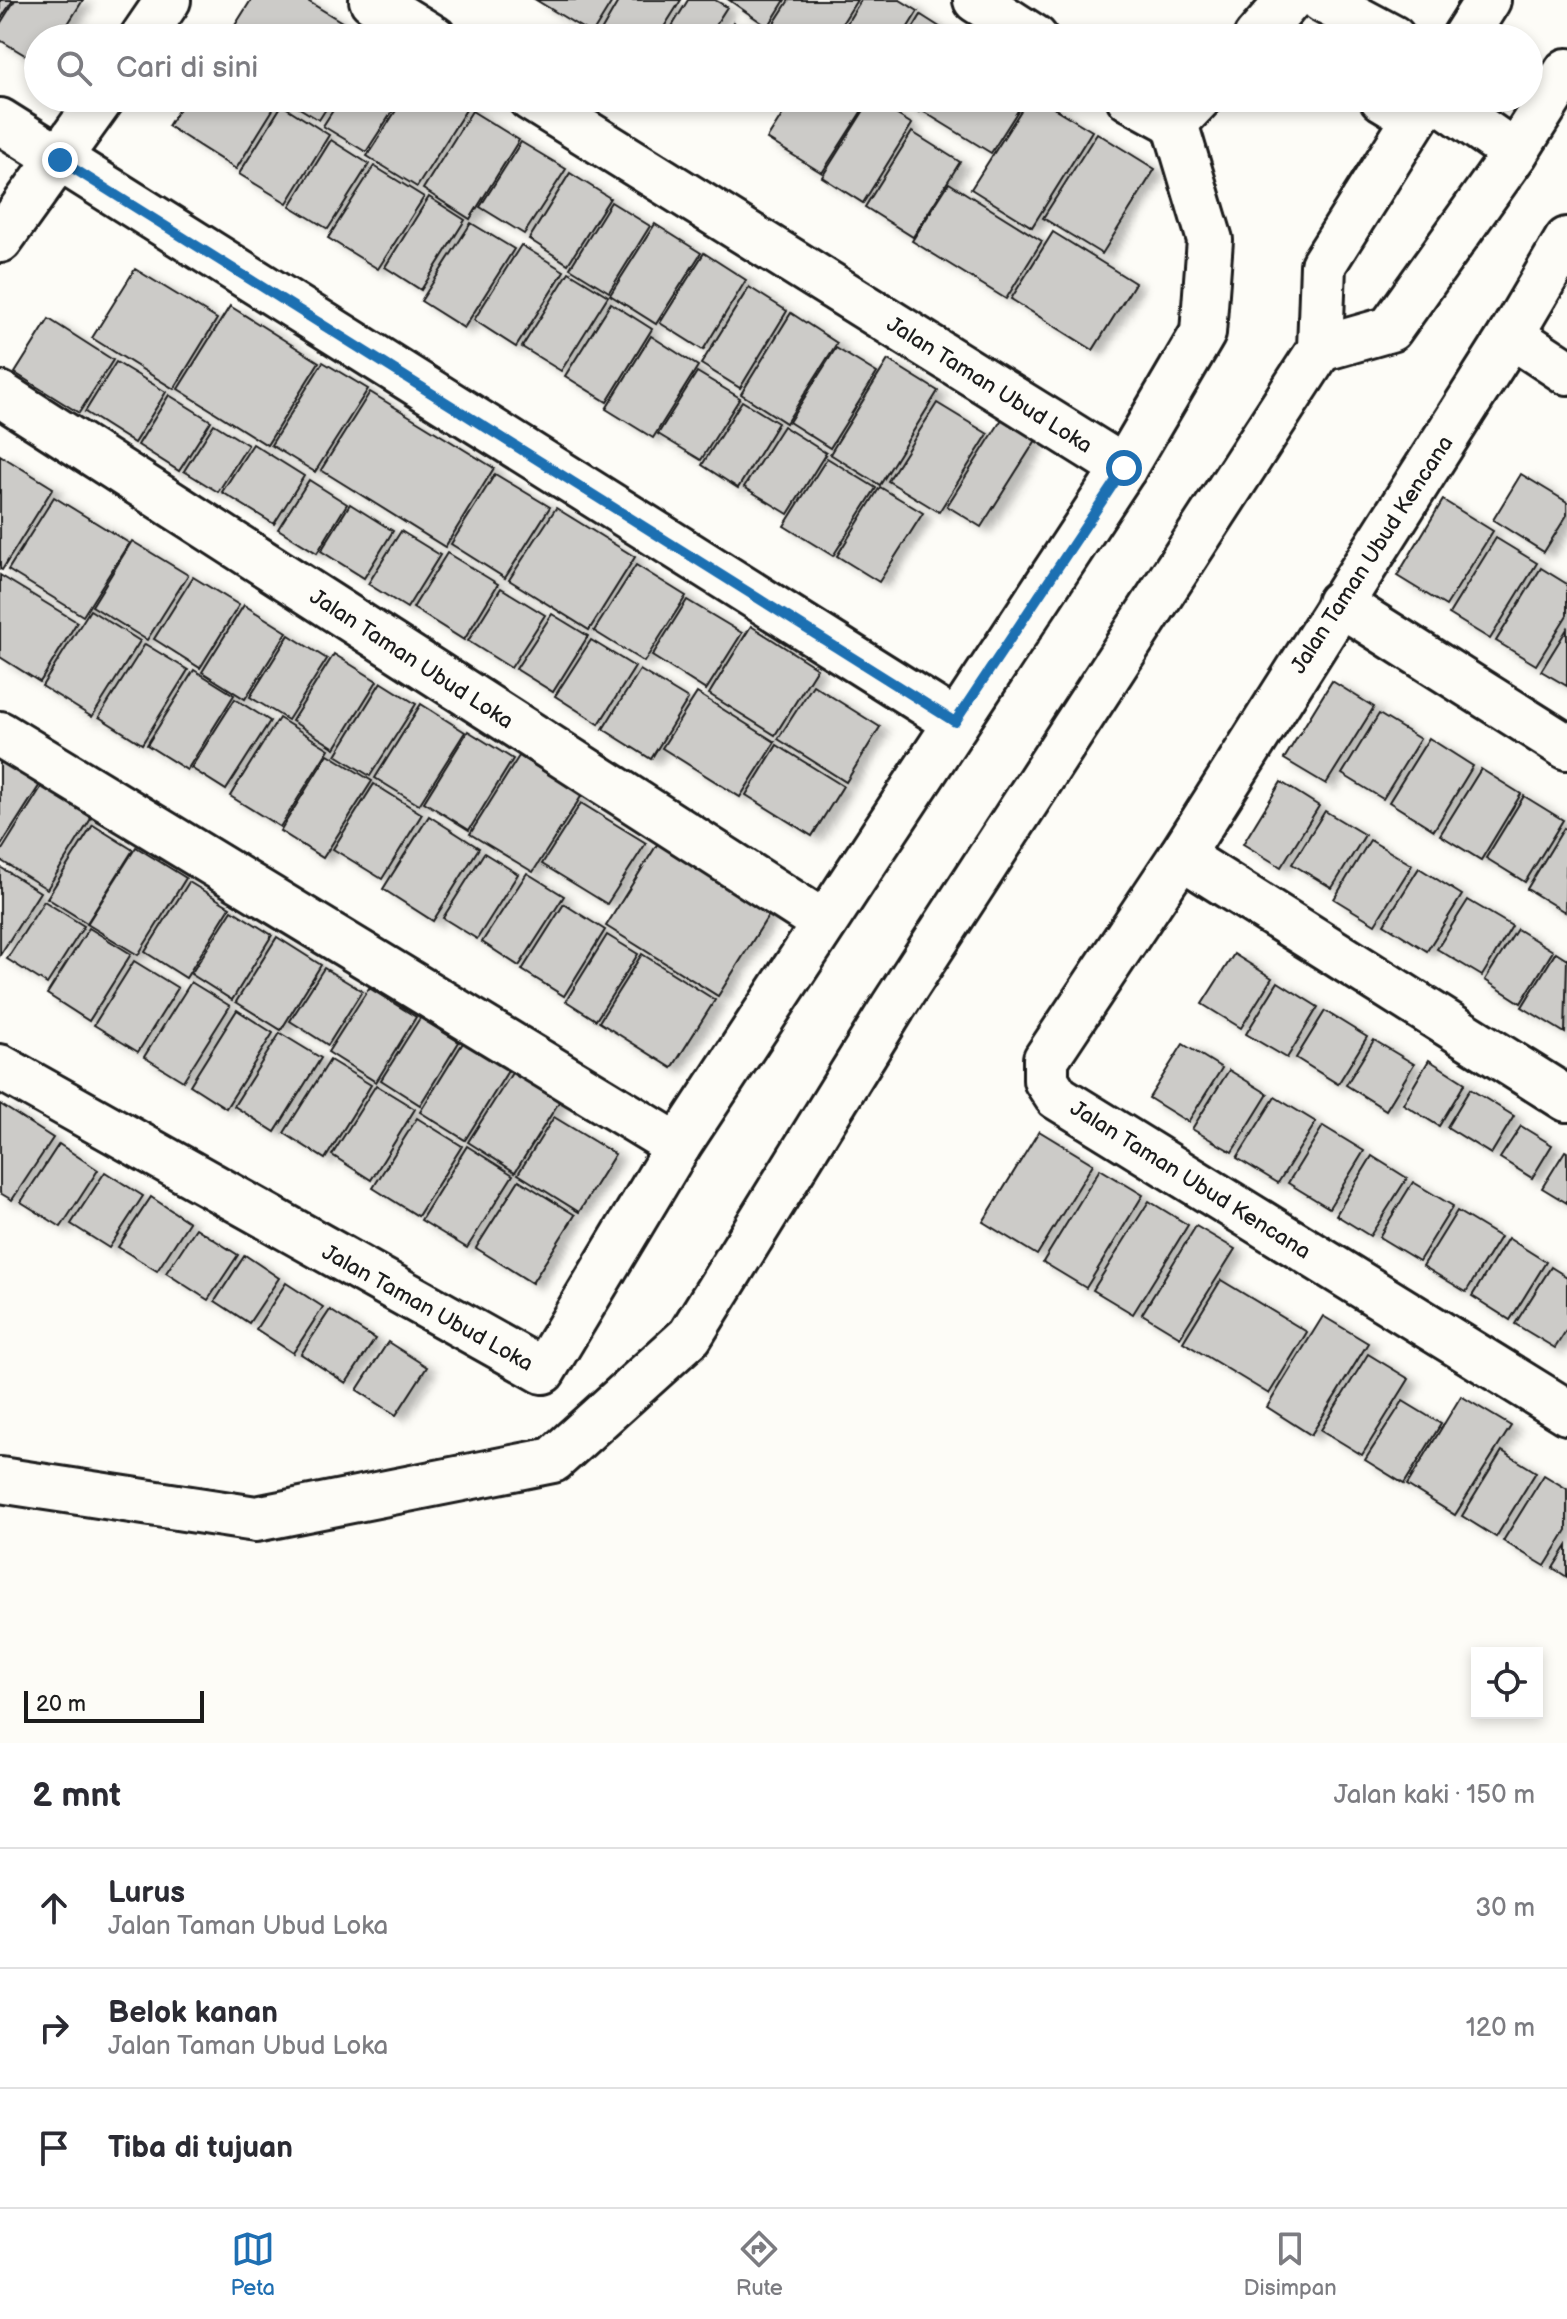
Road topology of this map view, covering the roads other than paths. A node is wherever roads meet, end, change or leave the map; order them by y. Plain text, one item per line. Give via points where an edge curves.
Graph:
1 (168, 0) edge
2 (372, 0) edge
3 (976, 0) edge
4 (1322, 0) edge
5 (1488, 0) edge
6 (152, 24) edge
7 (411, 24) edge
8 (1013, 24) edge
9 (1367, 24) edge
10 (1473, 24) edge
11 (1567, 71) edge
12 (1543, 109) edge
13 (93, 112) edge
14 (552, 112) edge
15 (1187, 112) edge
16 (1410, 112) edge
17 (1433, 112) edge
18 (1541, 112) edge
19 (0, 121) edge
20 (1515, 153) junction
21 (60, 160) junction
22 (0, 240) edge
23 (1567, 240) edge
24 (1511, 335) junction
25 (1320, 349) junction
26 (1567, 372) edge
27 (0, 394) edge
28 (1124, 468) junction
29 (1339, 603) junction
30 (955, 722) junction
31 (0, 734) edge
32 (1567, 747) edge
33 (1181, 856) junction
34 (824, 923) junction
35 (0, 1067) edge
36 (1567, 1099) edge
37 (678, 1146) junction
38 (1567, 1412) edge
39 (0, 1480) edge

1 - 6 street
2 - 7 street
3 - 8 street
4 - 9 street
5 - 10 street
11 - 12 street
13 - 21 street
14 - 28 street, Jalan Taman Ubud Loka
15 - 28 street, Jalan Taman Ubud Loka via 1210,240 1203,333
16 - 25 street via 1323,265
17 - 20 street
18 - 20 street
19 - 21 street
20 - 25 street via 1390,329
21 - 22 street
21 - 30 street
23 - 24 street, Jalan Taman Ubud Kencana
24 - 26 street
24 - 29 street, Jalan Taman Ubud Kencana
25 - 39 street via 893,1007 690,1336 553,1460 256,1519
27 - 34 street, Jalan Taman Ubud Loka
28 - 30 street, Jalan Taman Ubud Loka
29 - 32 street
29 - 33 street, Jalan Taman Ubud Kencana
30 - 34 street, Jalan Taman Ubud Loka
31 - 37 street
33 - 36 street
33 - 38 street, Jalan Taman Ubud Kencana via 1046,1059 1046,1080 1057,1097
34 - 37 street, Jalan Taman Ubud Loka
35 - 37 street, Jalan Taman Ubud Loka via 543,1371

